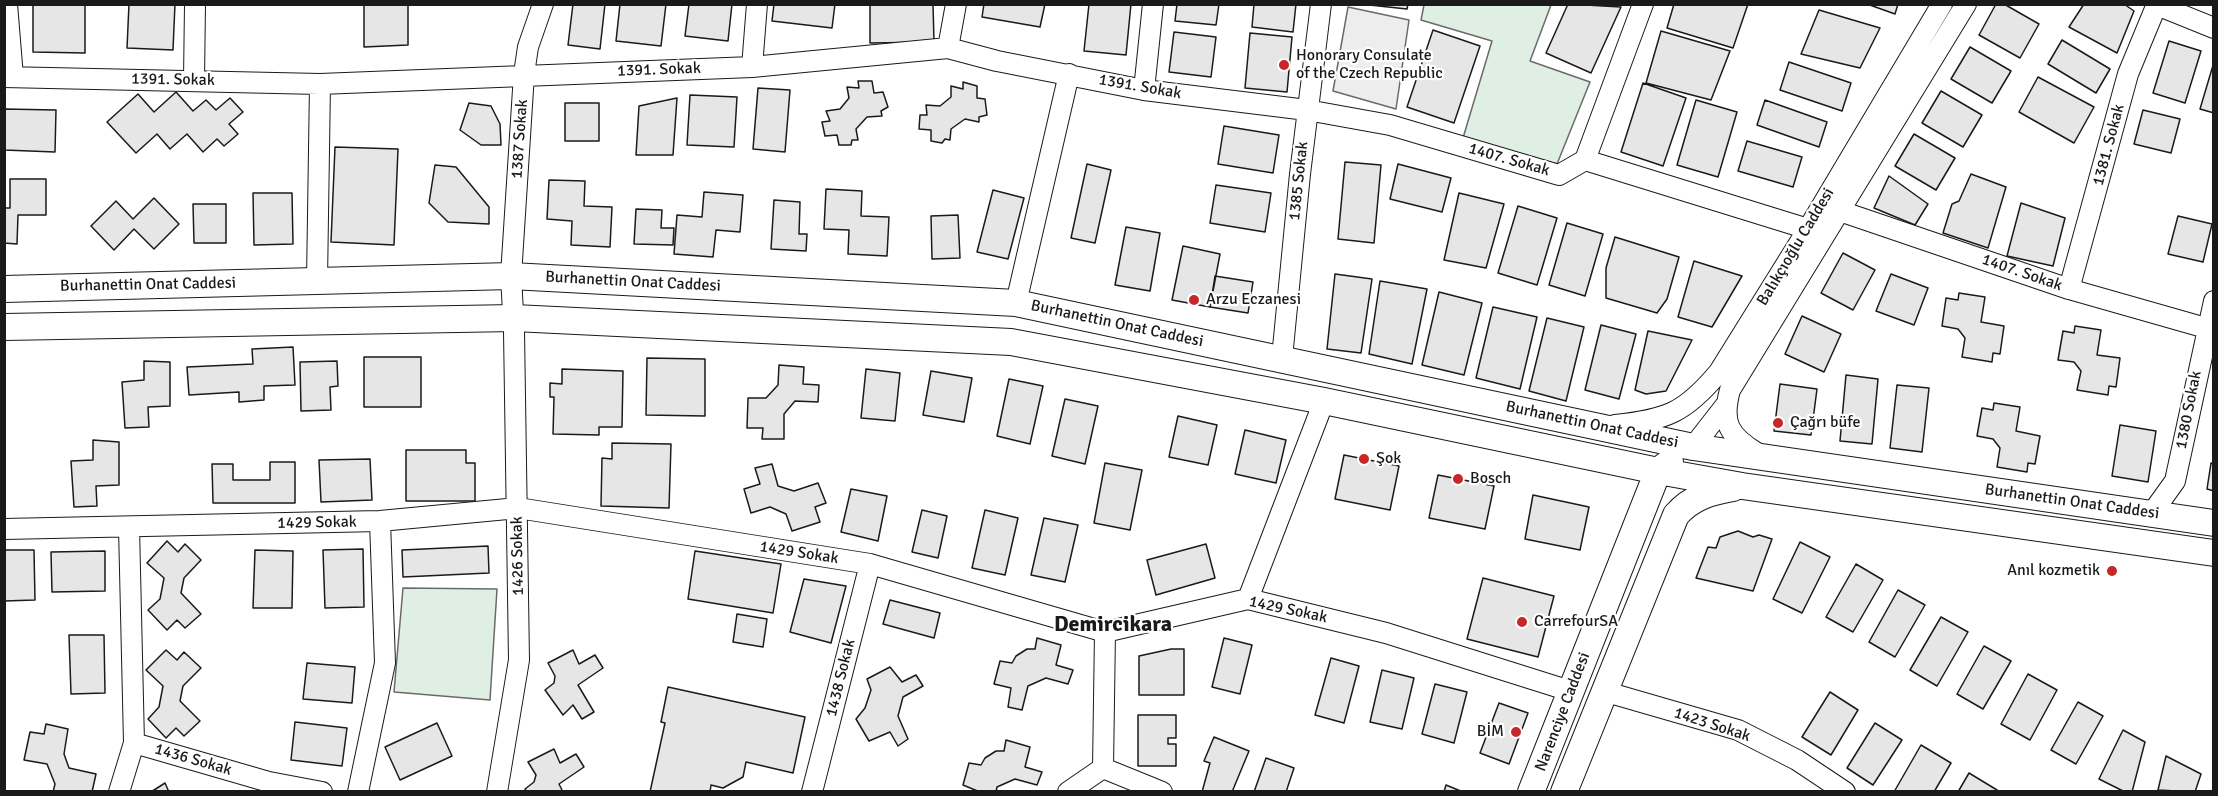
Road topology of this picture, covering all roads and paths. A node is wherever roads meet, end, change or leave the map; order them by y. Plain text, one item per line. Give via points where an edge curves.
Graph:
1 (7, 4) edge
2 (195, 4) edge
3 (543, 4) edge
4 (758, 4) edge
5 (956, 4) edge
6 (1153, 4) edge
7 (1321, 4) edge
8 (1643, 4) edge
9 (1942, 4) edge
10 (1966, 4) edge
11 (2157, 5) edge
12 (2214, 28) edge
13 (948, 48) junction
14 (752, 67) junction
15 (524, 74) junction
16 (1069, 74) junction
17 (9, 77) edge
18 (194, 80) junction
19 (320, 84) junction
20 (1144, 90) junction
21 (1307, 110) junction
22 (1585, 160) junction
23 (1840, 211) junction
24 (1808, 229) junction
25 (511, 276) junction
26 (317, 281) junction
27 (4, 289) edge
28 (2069, 289) junction
29 (2214, 301) edge
30 (1016, 303) junction
31 (514, 318) junction
32 (4, 327) edge
33 (2206, 328) junction
34 (1282, 358) junction
35 (1324, 401) junction
36 (1725, 406) junction
37 (1600, 427) junction
38 (1693, 447) junction
39 (1767, 459) junction
40 (1658, 471) junction
41 (1742, 486) junction
42 (518, 508) junction
43 (2152, 513) junction
44 (380, 521) junction
45 (2214, 523) edge
46 (129, 527) junction
47 (4, 530) edge
48 (2214, 554) edge
49 (870, 564) junction
50 (1248, 599) junction
51 (1105, 632) junction
52 (1570, 692) junction
53 (1603, 692) junction
54 (134, 742) junction
55 (1103, 768) junction
56 (119, 792) edge
57 (322, 792) edge
58 (358, 792) edge
59 (497, 792) edge
60 (812, 792) edge
61 (1068, 792) edge
62 (1162, 792) edge
63 (1531, 792) edge
64 (1564, 792) edge
65 (1845, 792) edge

1 - 17 street
2 - 18 street
3 - 15 street, 1387 Sokak via 528,47
4 - 14 street
5 - 13 street
6 - 20 street
7 - 21 street, 1385 Sokak
8 - 22 street
9 - 24 street, Balıkçıoğlu Caddesi
10 - 23 street, Balıkçıoğlu Caddesi
11 - 12 street
11 - 28 street, 1381. Sokak via 2128,74
13 - 14 street, 1391. Sokak
13 - 16 street, 1391. Sokak
14 - 15 street, 1391. Sokak
15 - 19 street, 1391. Sokak
15 - 25 street, 1387 Sokak
16 - 20 street, 1391. Sokak
16 - 30 street
17 - 18 street, 1391. Sokak
18 - 19 street, 1391. Sokak
19 - 26 street
20 - 21 street, 1391. Sokak
21 - 22 street, 1407. Sokak via 1390,125 1559,175
21 - 34 street, 1385 Sokak
22 - 24 street
23 - 28 street, 1407. Sokak
23 - 36 street, Balıkçıoğlu Caddesi via 1746,362
24 - 37 street, Balıkçıoğlu Caddesi via 1731,354 1704,389 1671,415 1653,422
25 - 26 main road, Burhanettin Onat Caddesi
25 - 30 main road, Burhanettin Onat Caddesi
25 - 31 street, 1387 Sokak
26 - 27 main road, Burhanettin Onat Caddesi
28 - 33 street, 1407. Sokak
29 - 33 street, 1380 Sokak
30 - 34 main road, Burhanettin Onat Caddesi
31 - 32 main road, Burhanettin Onat Caddesi
31 - 35 main road, Burhanettin Onat Caddesi via 1011,342
31 - 42 street, 1426 Sokak
33 - 43 street, 1380 Sokak via 2175,481
34 - 37 main road, Burhanettin Onat Caddesi
35 - 40 main road, Burhanettin Onat Caddesi
35 - 50 street
36 - 38 street, Balıkçıoğlu Caddesi
36 - 39 street via 1736,441
37 - 38 main road, Burhanettin Onat Caddesi
38 - 39 main road, Burhanettin Onat Caddesi
38 - 40 main road
39 - 43 main road, Burhanettin Onat Caddesi
40 - 41 main road, Burhanettin Onat Caddesi
40 - 52 main road, Narenciye Caddesi
41 - 48 main road, Burhanettin Onat Caddesi
41 - 53 main road, Narenciye Caddesi via 1708,492 1676,515
42 - 44 street, 1429 Sokak
42 - 49 street, 1429 Sokak
42 - 59 street, 1426 Sokak via 519,660
43 - 45 main road, Burhanettin Onat Caddesi
44 - 46 street, 1429 Sokak
44 - 58 street via 385,663
46 - 47 street, 1429 Sokak
46 - 54 street
49 - 51 street, 1429 Sokak
49 - 60 street, 1438 Sokak
50 - 51 street, 1429 Sokak
50 - 52 street, 1429 Sokak via 1386,633
51 - 55 street
52 - 63 main road, Narenciye Caddesi
53 - 64 main road, Narenciye Caddesi
53 - 65 street, 1423 Sokak via 1738,730 1797,760
54 - 56 street
54 - 57 street, 1436 Sokak via 269,782
55 - 61 street
55 - 62 street

